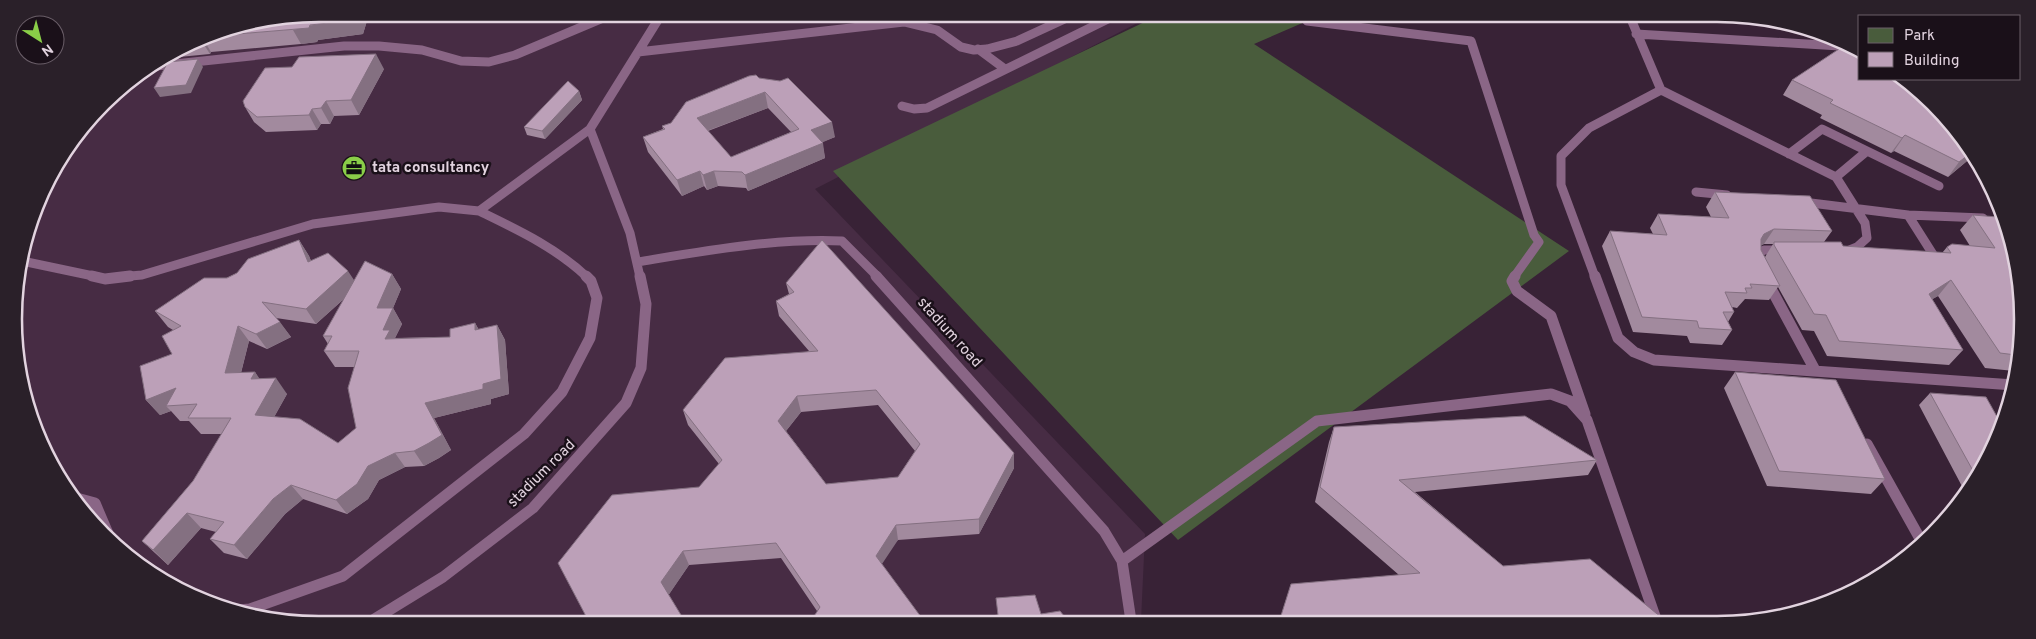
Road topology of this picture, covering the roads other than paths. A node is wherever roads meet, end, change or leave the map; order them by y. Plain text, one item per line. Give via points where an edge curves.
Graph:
1 (591, 23) edge
2 (656, 23) edge
3 (895, 23) edge
4 (910, 23) edge
5 (1056, 23) edge
6 (1100, 23) edge
7 (1323, 23) edge
8 (1632, 23) edge
9 (1636, 34) junction
10 (1831, 45) edge
11 (978, 49) junction
12 (638, 52) junction
13 (167, 65) edge
14 (1005, 69) junction
15 (1661, 90) junction
16 (902, 106) dead end
17 (590, 129) junction
18 (1867, 151) junction
19 (1789, 154) junction
20 (1836, 177) junction
21 (1939, 186) dead end
22 (1696, 192) dead end
23 (1735, 196) edge
24 (1794, 202) edge
25 (1854, 207) junction
26 (479, 211) junction
27 (1908, 214) junction
28 (1990, 218) edge
29 (1791, 251) edge
30 (1835, 252) edge
31 (1934, 256) edge
32 (28, 262) edge
33 (637, 262) junction
34 (1821, 371) junction
35 (2006, 385) edge
36 (1836, 388) edge
37 (1587, 420) junction
38 (1860, 432) edge
39 (84, 500) edge
40 (104, 524) edge
41 (1918, 537) edge
42 (1122, 561) junction
43 (252, 608) edge
44 (380, 616) edge
45 (1130, 616) edge
46 (1655, 616) edge

1 - 13 lane via 515,55 489,62 461,61 422,50 344,46
2 - 12 lane
3 - 12 lane
4 - 11 lane via 930,26 963,48
5 - 11 lane via 996,47
6 - 14 lane
7 - 37 lane via 1471,41 1539,242 1512,281 1518,291 1551,316
8 - 9 lane
9 - 10 lane
9 - 15 lane
11 - 14 lane
12 - 17 lane
14 - 16 lane via 927,108
15 - 19 lane
15 - 34 lane via 1589,128 1561,156 1561,185 1618,338 1634,352 1654,360
17 - 26 lane
17 - 33 lane, stadium road via 630,233
18 - 19 lane via 1822,129
18 - 20 lane
18 - 21 lane
19 - 20 lane
20 - 25 lane
22 - 23 lane
24 - 25 lane
25 - 27 lane
25 - 30 lane via 1865,223 1867,238 1857,248
26 - 32 lane via 439,207 313,224 142,275 105,280
26 - 43 lane via 541,241 569,260 591,281 597,298 590,338 562,392 524,434 343,576
27 - 28 lane
27 - 31 lane
29 - 34 lane via 1764,250 1758,254 1757,262
33 - 42 lane, stadium road via 706,251 815,240 842,241 1104,531
33 - 44 lane, stadium road via 646,304 641,368 626,403 533,508 443,577
34 - 35 lane
34 - 36 lane
37 - 42 lane via 1570,401 1551,394 1317,421
37 - 46 lane
38 - 41 lane
39 - 40 lane via 95,503
42 - 45 lane, stadium road

